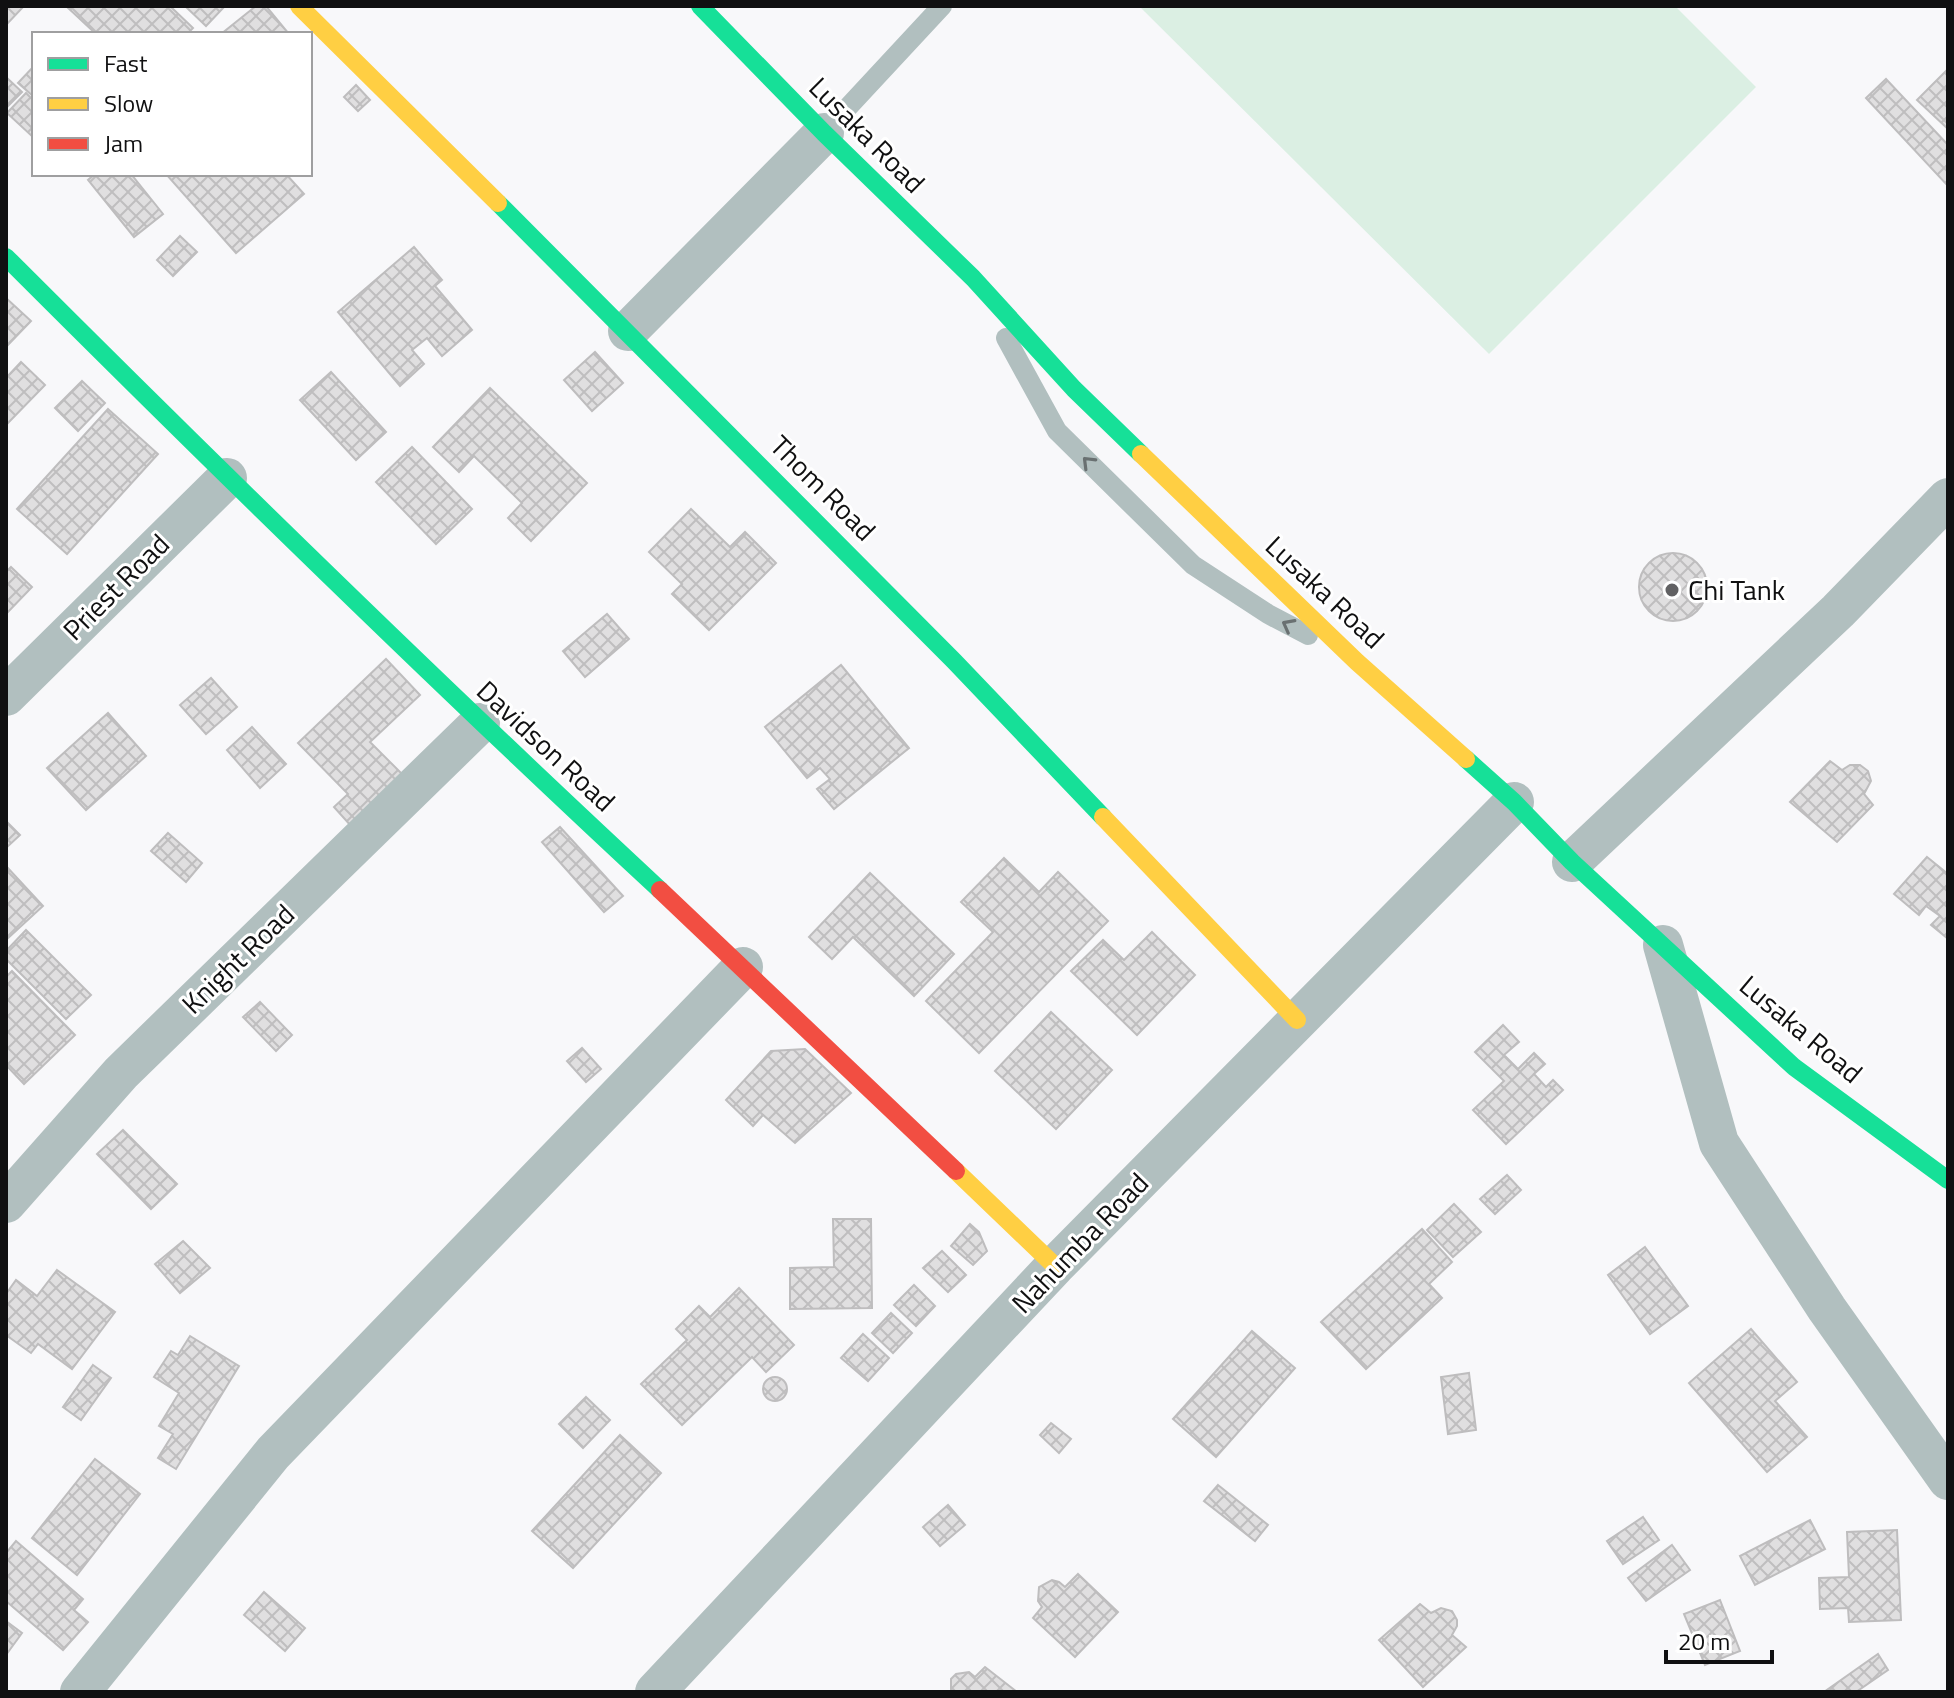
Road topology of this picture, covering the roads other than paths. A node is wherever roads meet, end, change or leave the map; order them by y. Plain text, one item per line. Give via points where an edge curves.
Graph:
1 (299, 6) edge
2 (700, 6) edge
3 (942, 6) edge
4 (824, 133) junction
5 (7, 257) edge
6 (973, 278) junction
7 (628, 331) junction
8 (227, 478) junction
9 (1948, 498) edge
10 (1357, 662) junction
11 (6, 696) edge
12 (480, 723) junction
13 (1514, 802) junction
14 (1572, 862) junction
15 (1663, 945) junction
16 (743, 967) junction
17 (1297, 1020) junction
18 (1948, 1180) edge
19 (6, 1203) edge
20 (1055, 1266) junction
21 (1948, 1480) edge
22 (80, 1692) edge
23 (655, 1692) edge

1 - 7 main road, Thom Road
2 - 4 main road, Lusaka Road
3 - 4 lane
4 - 6 main road, Lusaka Road
4 - 7 street
5 - 8 main road, Davidson Road
6 - 10 main road, Lusaka Road via 1106,421
10 -> 6 lane via 1193,565 1057,431
7 - 17 main road, Thom Road via 954,661
8 - 11 street, Priest Road
8 - 12 main road, Davidson Road
9 - 14 street via 1838,611
10 - 13 main road, Lusaka Road
12 - 16 main road, Davidson Road
12 - 19 street, Knight Road via 121,1073
13 - 14 main road, Lusaka Road
13 - 17 street, Nahumba Road
14 - 15 main road, Lusaka Road
15 - 18 main road, Lusaka Road via 1794,1067
15 - 21 street via 1719,1143
16 - 20 main road, Davidson Road
16 - 22 street via 273,1453
17 - 20 street, Nahumba Road
20 - 23 street, Nahumba Road

